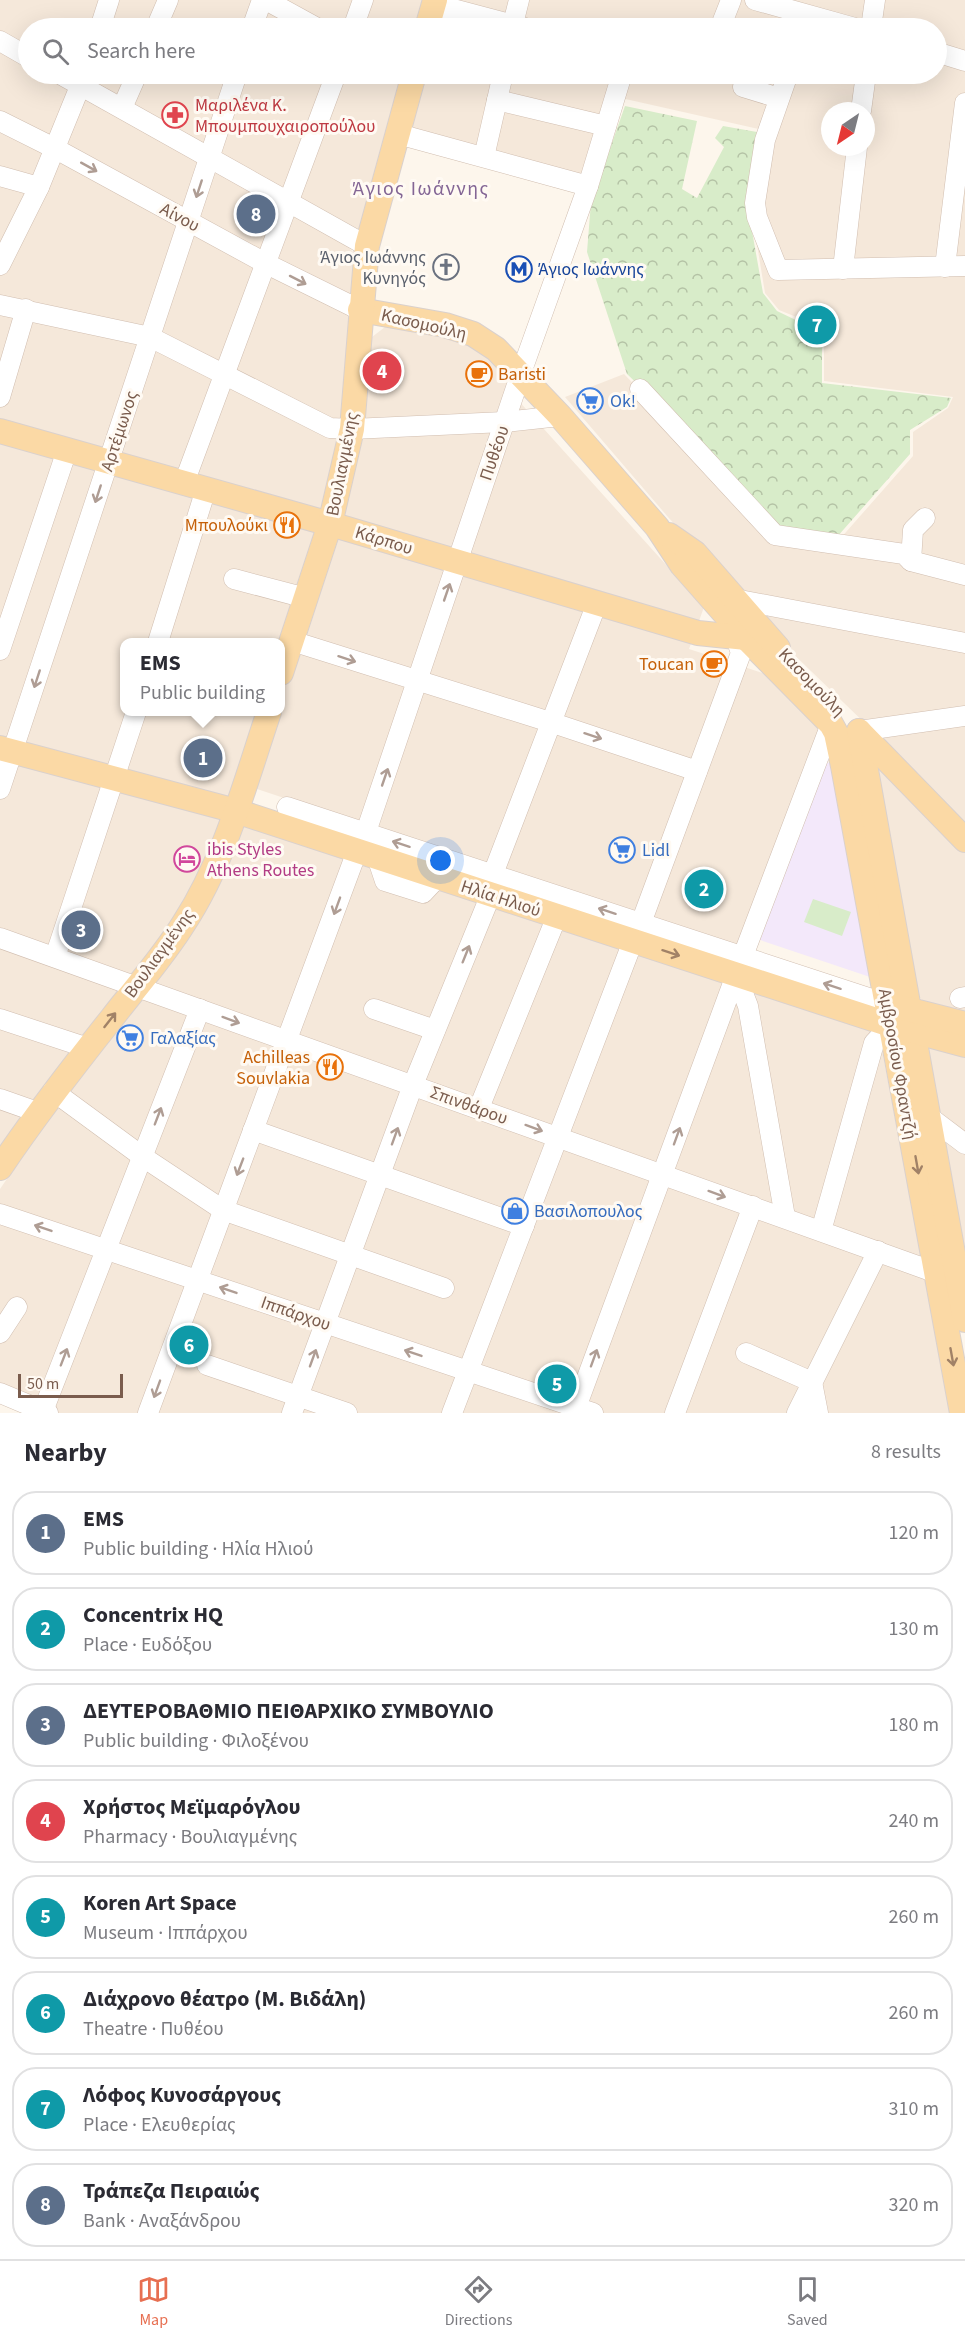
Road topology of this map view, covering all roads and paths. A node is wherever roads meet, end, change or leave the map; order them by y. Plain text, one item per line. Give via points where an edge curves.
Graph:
1 (109, 0) edge
2 (168, 0) edge
3 (264, 0) edge
4 (363, 0) edge
5 (519, 0) edge
6 (731, 0) edge
7 (755, 0) edge
8 (875, 0) edge
9 (432, 11) edge
10 (103, 18) edge
11 (160, 18) edge
12 (256, 18) edge
13 (298, 18) edge
14 (357, 18) edge
15 (467, 18) edge
16 (518, 18) edge
17 (724, 18) edge
18 (798, 18) edge
19 (872, 18) edge
20 (0, 41) edge
21 (18, 51) edge
22 (947, 55) edge
23 (965, 61) edge
24 (81, 84) edge
25 (90, 84) edge
26 (132, 84) edge
27 (234, 84) edge
28 (332, 84) edge
29 (407, 84) edge
30 (501, 84) edge
31 (619, 84) edge
32 (784, 84) edge
33 (865, 84) edge
34 (743, 87) dead end
35 (779, 98) junction
36 (497, 100) junction
37 (862, 102) edge
38 (965, 103) edge
39 (122, 108) junction
40 (0, 121) edge
41 (606, 126) junction
42 (398, 134) junction
43 (56, 149) junction
44 (856, 156) edge
45 (484, 157) junction
46 (210, 158) junction
47 (0, 176) edge
48 (588, 186) junction
49 (39, 187) junction
50 (288, 202) junction
51 (188, 222) junction
52 (367, 246) junction
53 (265, 263) junction
54 (0, 266) edge
55 (955, 266) edge
56 (843, 269) junction
57 (0, 304) edge
58 (26, 309) junction
59 (360, 310) junction
60 (150, 337) junction
61 (224, 373) junction
62 (521, 373) junction
63 (640, 389) dead end
64 (0, 397) edge
65 (560, 416) junction
66 (504, 422) junction
67 (352, 429) junction
68 (0, 431) edge
69 (67, 450) junction
70 (109, 462) junction
71 (195, 486) junction
72 (925, 518) dead end
73 (330, 524) junction
74 (911, 561) junction
75 (457, 562) junction
76 (965, 575) edge
77 (234, 579) dead end
78 (306, 598) junction
79 (719, 598) junction
80 (597, 603) junction
81 (782, 607) junction
82 (698, 633) junction
83 (159, 638) edge
84 (751, 639) junction
85 (292, 641) junction
86 (965, 643) edge
87 (0, 650) edge
88 (285, 662) edge
89 (417, 681) junction
90 (134, 716) edge
91 (266, 716) edge
92 (965, 716) edge
93 (829, 721) junction
94 (550, 722) junction
95 (859, 731) junction
96 (6, 749) edge
97 (698, 771) junction
98 (114, 778) junction
99 (0, 789) edge
100 (287, 807) dead end
101 (236, 811) junction
102 (962, 833) edge
103 (367, 847) junction
104 (492, 884) junction
105 (557, 916) junction
106 (637, 932) junction
107 (0, 938) edge
108 (55, 957) junction
109 (739, 965) junction
110 (137, 986) junction
111 (374, 1008) dead end
112 (200, 1009) junction
113 (900, 1018) junction
114 (0, 1019) edge
115 (965, 1024) edge
116 (435, 1030) junction
117 (287, 1040) junction
118 (965, 1044) edge
119 (88, 1048) junction
120 (413, 1085) junction
121 (53, 1091) junction
122 (0, 1099) edge
123 (479, 1108) junction
124 (38, 1112) junction
125 (928, 1116) junction
126 (254, 1130) junction
127 (558, 1137) junction
128 (965, 1144) edge
129 (142, 1157) junction
130 (0, 1168) edge
131 (662, 1174) junction
132 (380, 1175) junction
133 (753, 1206) junction
134 (224, 1210) junction
135 (0, 1214) edge
136 (785, 1217) junction
137 (524, 1226) junction
138 (821, 1231) junction
139 (106, 1250) junction
140 (878, 1251) junction
141 (350, 1255) junction
142 (937, 1273) junction
143 (197, 1280) junction
144 (444, 1288) dead end
145 (963, 1295) edge
146 (17, 1307) dead end
147 (965, 1320) edge
148 (325, 1323) junction
149 (0, 1333) edge
150 (746, 1353) dead end
151 (207, 1365) dead end
152 (468, 1371) junction
153 (812, 1382) junction
154 (0, 1393) edge
155 (295, 1405) edge
156 (581, 1411) edge
157 (45, 1412) edge
158 (148, 1413) edge
159 (347, 1413) edge
160 (452, 1413) edge
161 (675, 1413) edge
162 (797, 1413) edge
163 (818, 1413) edge
164 (962, 1413) edge

1 - 10 street
2 - 11 street
3 - 12 street
3 - 13 street
4 - 14 street
5 - 16 street
6 - 17 street
7 - 18 street
8 - 19 street
9 - 15 street
20 - 21 street
22 - 23 street
24 - 43 street
25 - 39 street
26 - 39 street
27 - 46 street, Αρτέμωνος
28 - 50 street
29 - 42 main road, Βουλιαγμένης
30 - 36 street
31 - 41 street, Πυθέου
32 - 35 street
33 - 37 street
34 - 35 street
35 - 56 street via 765,140 755,203 757,218 778,270
36 - 41 street
36 - 45 street
38 - 55 street
39 - 46 street
40 - 43 street, Αίνου
41 - 48 street, Πυθέου
42 - 45 street
42 - 52 main road, Βουλιαγμένης
43 - 49 street
43 -> 51 street, Αίνου
44 - 56 street
45 - 48 street
46 - 50 street
46 -> 51 street, Αρτέμωνος
47 - 49 street
48 - 62 street, Πυθέου
49 - 54 street
50 - 52 street
50 - 53 street
51 - 53 street, Αίνου
51 - 60 street, Αρτέμωνος
52 - 59 main road, Βουλιαγμένης
53 -> 59 street, Αίνου
53 - 61 street
55 - 56 street
57 - 58 street
58 - 60 street
58 - 64 street
59 - 62 main road, Κασομούλη via 472,334 496,349
59 - 67 main road, Βουλιαγμένης
60 - 61 street
60 - 70 street, Αρτέμωνος
61 - 67 street via 330,428
61 - 71 street
62 - 65 main road, Κασομούλη
62 - 66 street, Πυθέου
63 - 74 street via 775,535 904,554
65 - 66 street
65 - 79 main road, Κασομούλη via 657,527 682,565
66 - 67 street
66 - 75 street, Πυθέου
67 - 73 main road, Βουλιαγμένης
68 - 69 main road, Κάρπου
69 - 70 main road, Κάρπου
69 - 87 street
70 - 71 main road, Κάρπου
70 -> 96 street, Αρτέμωνος
71 - 73 main road, Κάρπου
71 - 83 street
72 - 74 street via 913,531
73 - 75 main road, Κάρπου
73 - 78 main road, Βουλιαγμένης
74 - 76 street
75 - 80 main road, Κάρπου
89 -> 75 street, Πυθέου
77 - 78 street
78 - 85 main road, Βουλιαγμένης
79 - 81 street
79 - 82 main road via 711,622
79 - 84 main road, Κασομούλη
80 - 82 main road, Κάρπου
80 - 94 street
81 - 84 street
81 - 86 street
82 - 84 main road, Κάρπου
84 - 93 main road, Κασομούλη
84 - 95 main road, Κασομούλη
84 - 97 street via 741,652
85 - 88 main road, Βουλιαγμένης
85 -> 89 street
89 - 94 street
103 -> 89 street, Πυθέου
90 - 98 street
91 - 101 main road, Βουλιαγμένης
92 - 95 street
93 - 109 street
93 - 113 main road, Αμβροσίου Φραντζή via 836,733
94 -> 97 street
94 - 104 street
95 - 102 main road, Κασομούλη
95 - 113 main road, Αμβροσίου Φραντζή via 905,986
96 - 98 main road, Ηλία Ηλιού
96 - 99 street, Αρτέμωνος
97 - 106 street
98 - 101 main road, Ηλία Ηλιού
98 - 108 street
100 - 103 street, Ηλία Ηλιού
101 - 103 main road, Ηλία Ηλιού
101 - 110 main road, Βουλιαγμένης via 185,923
104 -> 103 street, Ηλία Ηλιού
103 - 104 main road, Ηλία Ηλιού via 438,877
103 -> 117 street, Πυθέου
104 - 105 main road, Ηλία Ηλιού
106 -> 104 street, Ηλία Ηλιού
116 -> 104 street
105 - 106 main road, Ηλία Ηλιού
105 - 123 street
106 - 109 main road, Ηλία Ηλιού
106 - 127 street
107 - 108 street, Σπινθάρου
108 - 110 street, Σπινθάρου
109 - 113 main road, Ηλία Ηλιού
131 -> 109 street
109 - 136 street
110 - 112 street, Σπινθάρου
119 -> 110 main road, Βουλιαγμένης
111 - 116 street
112 -> 117 street, Σπινθάρου
129 -> 112 street
113 - 115 main road, Ηλία Ηλιού
113 - 118 main road, Ηλία Ηλιού
113 - 125 main road, Αμβροσίου Φραντζή
113 - 138 street via 874,1043
113 -> 142 main road, Αμβροσίου Φραντζή
114 - 119 street
116 - 120 street
117 - 120 street, Σπινθάρου
117 - 126 street, Πυθέου
119 - 121 main road, Βουλιαγμένης
120 - 123 street, Σπινθάρου
132 -> 120 street
121 - 124 main road, Βουλιαγμένης
121 - 129 street
122 - 124 street
123 -> 127 street, Σπινθάρου
124 - 130 main road, Βουλιαγμένης
125 - 128 street
125 - 145 main road, Αμβροσίου Φραντζή
126 - 132 street
126 -> 134 street, Πυθέου
127 - 131 street, Σπινθάρου
127 - 137 street
129 - 134 street
129 - 139 street
131 -> 133 street, Σπινθάρου
156 -> 131 street
132 - 137 street
132 - 141 street
133 - 136 street, Σπινθάρου
133 - 161 street
134 - 141 street
134 - 143 street, Πυθέου
139 -> 135 street, Ιππάρχου
136 - 138 street, Σπινθάρου
137 - 152 street
138 - 140 street, Σπινθάρου
139 - 143 street, Ιππάρχου
157 -> 139 street
140 - 142 street, Σπινθάρου
140 - 153 street
141 - 144 street
141 - 148 street
142 -> 164 main road, Αμβροσίου Φραντζή
148 -> 143 street, Ιππάρχου
143 -> 158 street, Πυθέου
145 - 147 main road, Αμβροσίου Φραντζή
146 - 149 street
152 -> 148 street, Ιππάρχου
155 -> 148 street
150 - 153 street
151 - 155 street
152 - 156 street, Ιππάρχου
152 - 160 street
153 - 162 street
153 - 163 street
154 - 157 street
155 - 159 street

